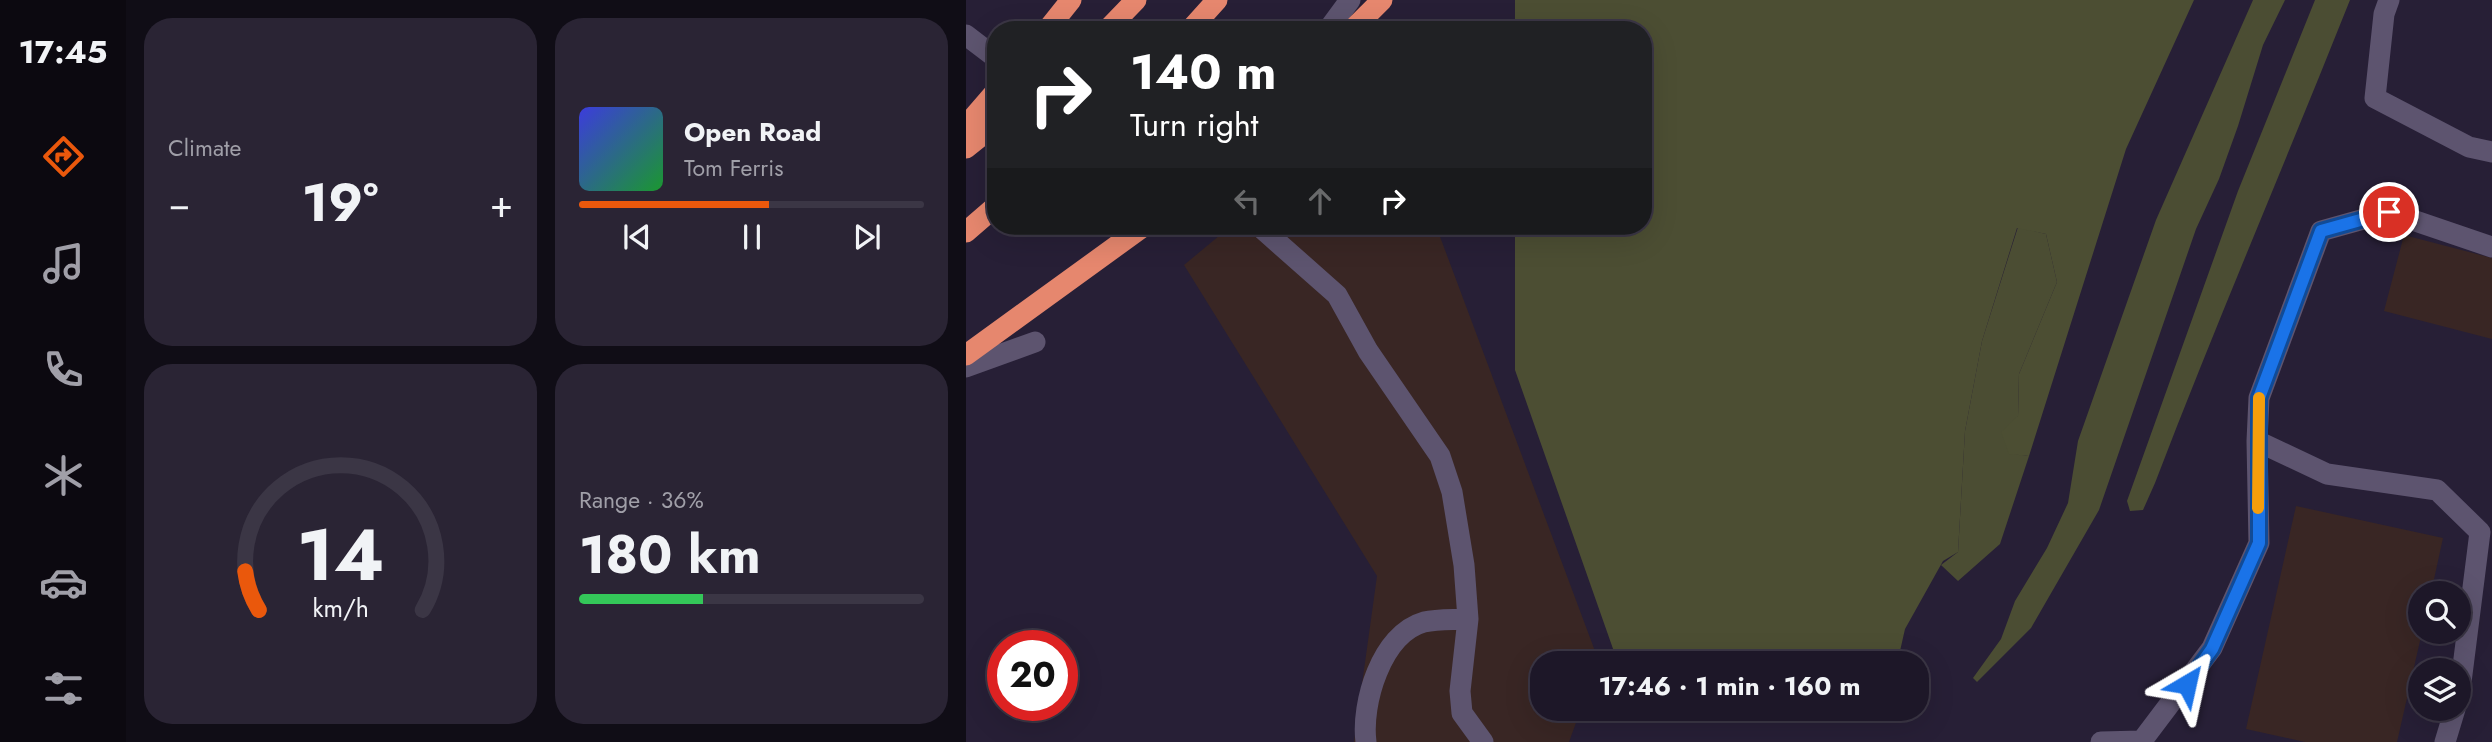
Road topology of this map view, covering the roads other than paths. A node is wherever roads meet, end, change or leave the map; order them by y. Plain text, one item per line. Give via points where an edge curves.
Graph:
1 (1071, 0) edge
2 (1136, 0) edge
3 (1217, 0) edge
4 (1350, 0) edge
5 (1382, 0) edge
6 (2389, 0) edge
7 (1054, 21) edge
8 (1116, 21) edge
9 (1198, 21) edge
10 (1335, 21) edge
11 (1361, 21) edge
12 (968, 39) edge
13 (987, 52) edge
14 (987, 101) edge
15 (966, 126) edge
16 (987, 131) edge
17 (966, 148) edge
18 (2492, 152) edge
19 (987, 214) edge
20 (966, 232) edge
21 (1131, 235) edge
22 (1269, 235) edge
23 (2492, 247) edge
24 (1035, 342) dead end
25 (966, 355) edge
26 (966, 367) edge
27 (2257, 440) junction
28 (1468, 619) junction
29 (2464, 658) edge
30 (2451, 721) edge
31 (1366, 742) edge
32 (1483, 742) edge
33 (2101, 742) edge
34 (2141, 742) edge
35 (2445, 742) edge

1 - 7 highway
2 - 8 highway
3 - 9 highway
4 - 10 street
5 - 11 highway
6 - 18 street via 2375,98 2469,147
12 - 13 street
14 - 15 highway
16 - 17 highway
19 - 20 highway
21 - 25 highway
22 - 28 street via 1337,295 1368,351 1440,456 1454,504
23 - 27 street via 2389,212 2321,231 2259,398
24 - 26 street
27 - 29 street via 2327,474 2437,490 2480,532
27 - 34 street via 2259,543 2212,649
28 - 31 street via 1423,622 1390,648 1372,690
28 - 32 street via 1462,713
30 - 35 street
33 - 34 street

